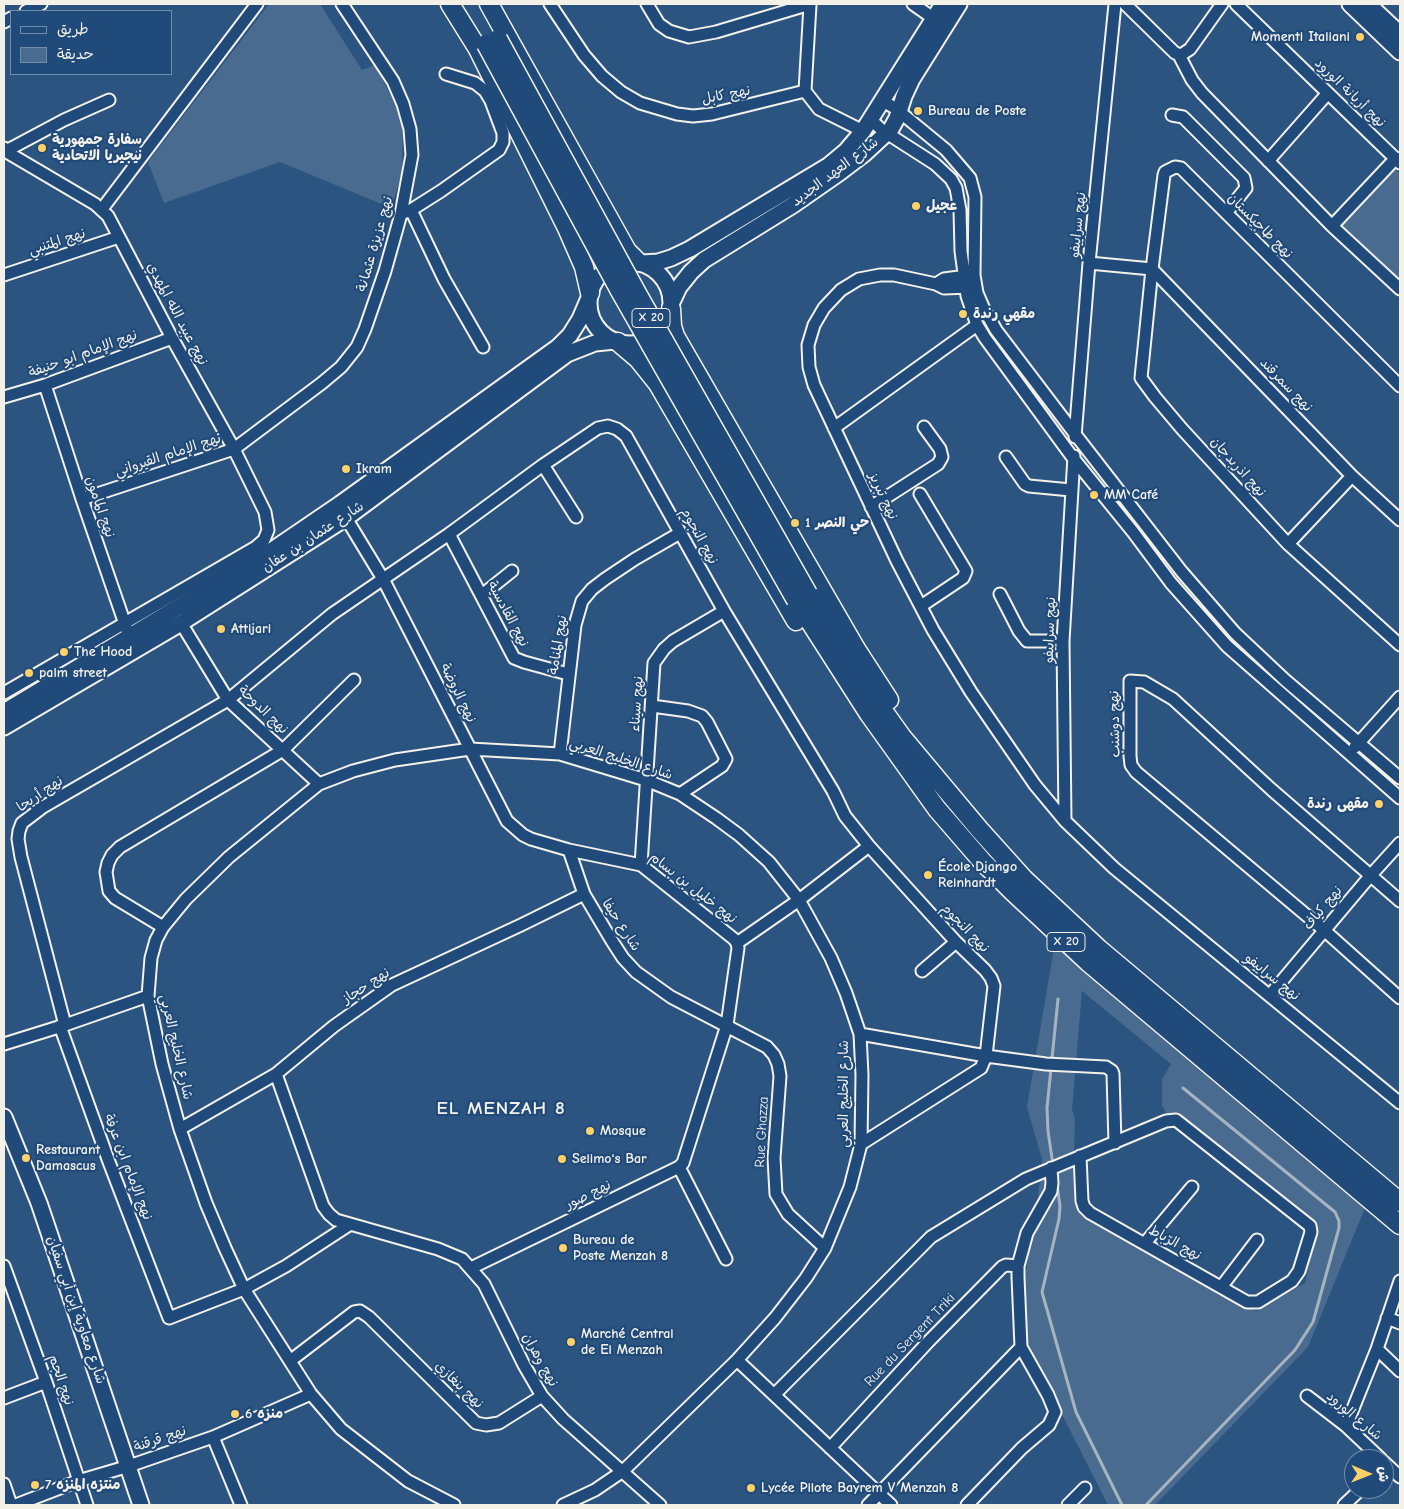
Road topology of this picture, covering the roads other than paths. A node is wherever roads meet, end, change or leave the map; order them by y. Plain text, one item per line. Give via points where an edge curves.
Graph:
1 (41, 4) edge
2 (257, 4) edge
3 (342, 4) edge
4 (450, 4) edge
5 (462, 4) edge
6 (478, 4) edge
7 (489, 4) edge
8 (550, 4) edge
9 (647, 4) edge
10 (810, 4) edge
11 (913, 4) edge
12 (943, 4) edge
13 (959, 4) edge
14 (1115, 4) edge
15 (1125, 4) edge
16 (1222, 4) edge
17 (1236, 4) edge
18 (1350, 4) edge
19 (1368, 4) edge
20 (28, 10) edge
21 (940, 23) junction
22 (1400, 34) edge
23 (492, 41) junction
24 (1400, 52) edge
25 (1179, 55) junction
26 (446, 74) dead end
27 (805, 92) junction
28 (1328, 93) junction
29 (109, 100) dead end
30 (881, 100) junction
31 (899, 112) junction
32 (1172, 115) dead end
33 (866, 125) junction
34 (886, 134) junction
35 (4, 150) edge
36 (1398, 160) edge
37 (1268, 161) junction
38 (102, 209) junction
39 (406, 212) junction
40 (1226, 213) junction
41 (1332, 226) junction
42 (119, 237) junction
43 (640, 262) junction
44 (1090, 263) junction
45 (1152, 269) junction
46 (4, 276) edge
47 (970, 281) junction
48 (1400, 290) edge
49 (589, 296) junction
50 (671, 306) junction
51 (977, 325) junction
52 (172, 338) junction
53 (616, 342) junction
54 (483, 347) dead end
55 (45, 385) junction
56 (1400, 386) edge
57 (4, 397) edge
58 (924, 427) dead end
59 (834, 428) junction
60 (1075, 434) junction
61 (234, 449) junction
62 (1006, 457) dead end
63 (1073, 458) junction
64 (543, 466) junction
65 (1352, 476) junction
66 (1071, 490) junction
67 (920, 494) dead end
68 (82, 499) junction
69 (871, 507) junction
70 (576, 517) dead end
71 (346, 518) junction
72 (1400, 520) edge
73 (680, 533) junction
74 (449, 534) junction
75 (1288, 544) junction
76 (268, 545) junction
77 (512, 571) dead end
78 (383, 579) junction
79 (1000, 594) dead end
80 (482, 595) junction
81 (802, 597) junction
82 (920, 606) junction
83 (724, 611) junction
84 (181, 623) junction
85 (127, 631) junction
86 (1063, 641) junction
87 (1400, 645) edge
88 (568, 674) junction
89 (354, 680) dead end
90 (4, 693) edge
91 (1400, 696) edge
92 (228, 700) junction
93 (652, 706) junction
94 (4, 712) edge
95 (4, 727) edge
96 (1359, 743) junction
97 (470, 749) junction
98 (283, 750) junction
99 (1348, 753) junction
100 (560, 754) junction
101 (1400, 778) edge
102 (646, 780) junction
103 (319, 784) junction
104 (680, 794) junction
105 (950, 795) junction
106 (1400, 798) edge
107 (937, 809) junction
108 (1065, 821) junction
109 (1400, 843) edge
110 (869, 846) junction
111 (569, 850) junction
112 (641, 864) junction
113 (1370, 876) junction
114 (584, 894) junction
115 (799, 900) junction
116 (1400, 901) edge
117 (163, 927) junction
118 (1324, 930) junction
119 (956, 942) junction
120 (737, 943) junction
121 (922, 971) dead end
122 (1270, 994) junction
123 (148, 996) junction
124 (1400, 998) edge
125 (727, 1025) junction
126 (62, 1026) junction
127 (860, 1034) junction
128 (4, 1044) edge
129 (986, 1056) junction
130 (276, 1074) junction
131 (1400, 1103) edge
132 (4, 1119) edge
133 (180, 1129) junction
134 (1115, 1143) junction
135 (861, 1144) junction
136 (1080, 1156) junction
137 (678, 1167) junction
138 (1051, 1168) junction
139 (1192, 1187) dead end
140 (1400, 1202) edge
141 (349, 1225) junction
142 (1400, 1225) edge
143 (1257, 1240) dead end
144 (1145, 1243) junction
145 (825, 1248) junction
146 (726, 1259) dead end
147 (4, 1266) edge
148 (1018, 1266) junction
149 (471, 1268) junction
150 (1400, 1281) edge
151 (1222, 1286) junction
152 (244, 1289) junction
153 (1387, 1318) junction
154 (1400, 1323) edge
155 (1021, 1346) junction
156 (1377, 1349) junction
157 (737, 1360) junction
158 (290, 1361) junction
159 (1400, 1371) edge
160 (46, 1382) junction
161 (311, 1394) junction
162 (775, 1394) junction
163 (542, 1396) junction
164 (1307, 1396) dead end
165 (4, 1398) edge
166 (1346, 1426) junction
167 (213, 1437) junction
168 (830, 1448) junction
169 (1370, 1449) edge
170 (129, 1466) junction
171 (623, 1471) junction
172 (78, 1481) junction
173 (4, 1484) edge
174 (1084, 1488) dead end
175 (880, 1494) junction
176 (441, 1503) edge
177 (10, 1505) edge
178 (16, 1505) edge
179 (87, 1505) edge
180 (141, 1505) edge
181 (241, 1505) edge
182 (454, 1505) edge
183 (563, 1505) edge
184 (660, 1505) edge
185 (868, 1505) edge
186 (891, 1505) edge
187 (967, 1505) edge
188 (1068, 1505) edge

1 - 20 street
2 - 38 street
3 - 39 street, نهج عزيزة عثمانة via 393,81 404,104 412,155
4 - 49 highway via 478,49 567,228 584,267
5 - 23 highway, X 20
6 - 23 highway, X 20
7 - 43 highway via 627,251
8 - 27 street, نهج كابل via 602,76 640,103 693,116
9 - 10 street via 660,24 669,31 689,37
10 - 27 street
11 - 21 street
12 - 21 main road, شارع العهد الجديد
13 - 21 main road, شارع العهد الجديد
14 - 44 street, نهج سراييفو
15 - 25 street
16 - 25 street via 1190,49
17 - 28 street, نهج أريانة الورود
18 - 24 main road
19 - 22 main road
21 - 30 main road, شارع العهد الجديد
21 - 31 main road, شارع العهد الجديد
23 - 81 highway, X 20, bridge via 620,291
25 - 37 street via 1202,93
26 - 39 street via 475,83 485,91 503,134 503,142 499,150
27 - 33 street via 820,109
28 - 36 street, نهج أريانة الورود
28 - 37 street
29 - 35 street
30 - 31 street
30 - 33 main road, شارع العهد الجديد
31 - 34 main road, شارع العهد الجديد
31 - 47 street via 946,150 970,178 975,197
32 - 40 street via 1184,117 1244,178 1246,188
33 - 34 street
33 - 43 main road, شارع العهد الجديد via 837,159 781,195 671,258
34 - 47 street via 935,164 951,179 956,188
34 - 50 main road, شارع العهد الجديد via 846,168 793,205 704,260 679,287
35 - 38 street, نهج عبيد الله المهدي
36 - 41 street
37 - 41 street
38 - 42 street, نهج عبيد الله المهدي
39 - 54 street
39 - 61 street, نهج عزيزة عثمانة via 368,320 353,352 322,383
40 - 45 street, نهج طاجيكستان via 1181,168 1168,170 1164,175
40 - 56 street, نهج طاجيكستان
41 - 48 street
42 - 46 street, نهج المتنبي
42 - 52 street, نهج عبيد الله المهدي
43 - 49 main road via 625,261 602,272
43 - 50 main road via 664,278 670,290
44 - 45 street
44 - 60 street, نهج سراييفو
45 - 65 street, نهج سمرقند
45 - 75 street, نهج اذربدجان via 1141,378 1182,429
47 - 51 street
47 - 59 street, نهج تبريز via 944,279 936,284 880,275 859,279 841,290 824,308 808,346 809,367
47 - 60 street via 996,330
49 - 53 main road via 589,311 594,324
49 - 76 main road, شارع عثمان بن عفان via 580,319 558,347 348,498
50 - 53 main road via 658,334 632,344
50 - 105 highway via 672,326 680,345 856,649
51 - 59 street
51 - 63 street
52 - 55 street, نهج الإمام ابو حنيفة
52 - 61 street, نهج عبيد الله المهدي
53 - 71 main road, شارع عثمان بن عفان via 595,343 567,354
53 - 107 highway via 638,359 658,384 809,644 862,723
55 - 57 street, نهج الإمام ابو حنيفة
55 - 68 street, نهج المامون
58 - 69 street via 940,449 942,457 938,464
59 - 69 street, نهج تبريز
60 - 63 street, نهج سراييفو
60 - 96 street via 1182,572 1235,634
61 - 68 street, نهج الإمام القيرواني
61 - 76 street, نهج عبيد الله المهدي via 265,512
62 - 66 street via 1025,484 1034,488
63 - 66 street, نهج سراييفو
63 - 99 street via 1201,619
64 - 70 street
64 - 73 street, نهج النجوم via 598,428 608,426 617,429 626,436
64 - 74 street, نهج النجوم
65 - 72 street, نهج سمرقند
65 - 75 street
66 - 86 street, نهج سراييفو
67 - 82 street via 966,571 963,578
68 - 85 street, نهج المامون
69 - 82 street, نهج تبريز
71 - 78 street, نهج الروضة
71 - 84 main road, شارع عثمان بن عفان
73 - 83 street, نهج النجوم
73 - 88 street, نهج المنامة via 635,559 586,595 575,625
74 - 78 street, نهج النجوم
74 - 80 street, نهج القادسية
75 - 87 street, نهج اذربدجان
76 - 85 main road, شارع عثمان بن عفان
77 - 80 street
78 - 92 street, نهج النجوم via 332,614
78 - 97 street, نهج الروضة
79 - 86 street via 1027,641
80 - 88 street, نهج القادسية via 514,658
81 - 105 highway, X 20 via 902,737
81 - 107 highway, X 20 via 869,714
82 - 108 street, نهج تبريز via 971,692 1035,785
83 - 93 street, نهج سيناء via 673,641 659,656 654,663
83 - 110 street, نهج النجوم via 845,816
84 - 92 street, نهج الدوحة
84 - 95 main road, شارع عثمان بن عفان
85 - 90 street
85 - 94 main road, شارع عثمان بن عفان
86 - 108 street, نهج سراييفو
88 - 100 street, نهج المنامة
89 - 98 street
91 - 96 street
92 - 98 street, نهج الدوحة
92 - 126 street, نهج أريحا via 43,807 22,823 18,839 21,857
93 - 102 street, نهج سيناء
93 - 104 street via 702,716 726,759 722,766
96 - 99 street
96 - 101 street
97 - 100 street, شارع الخليج العربي
97 - 103 street, شارع الخليج العربي via 396,760
97 - 111 street, نهج الروضة via 514,829 531,839
98 - 103 street, نهج الدوحة
98 - 117 street via 120,847 112,855 106,872 109,891
99 - 106 street
100 - 102 street, شارع الخليج العربي
102 - 104 street, شارع الخليج العربي
102 - 112 street, نهج سيناء
103 - 117 street, شارع الخليج العربي via 223,862
104 - 115 street, شارع الخليج العربي via 754,848
105 - 140 highway, X 20 via 1024,878 1099,949
107 - 142 highway, X 20 via 982,861 1088,962
108 - 122 street, نهج سراييفو via 1114,868
109 - 113 street, نهج كياف
110 - 115 street, نهج خليل بن بسام
110 - 119 street, نهج النجوم
111 - 112 street, نهج خليل بن بسام
111 - 114 street, شارع حيفا
112 - 120 street, نهج خليل بن بسام
113 - 116 street
113 - 118 street, نهج كياف
113 - 118 street, نهج دوشنب via 1173,699 1144,682 1130,681 1130,756 1133,768
114 - 125 street, شارع حيفا via 615,947 636,972 688,1007
114 - 130 street, نهج حجاز via 392,985 334,1026
115 - 120 street, نهج خليل بن بسام
115 - 127 street, شارع الخليج العربي via 831,958
117 - 123 street, شارع الخليج العربي via 151,958
118 - 122 street, نهج كياف
118 - 124 street
119 - 121 street
119 - 129 street, نهج النجوم via 985,970 994,986
120 - 125 street, نهج خليل بن بسام
122 - 131 street, نهج سراييفو
123 - 126 street
123 - 133 street, شارع الخليج العربي
125 - 137 street, نهج خليل بن بسام via 683,1163
125 - 145 street, Rue Ghazza via 767,1047 778,1064 780,1076 774,1158 776,1194 788,1214
126 - 128 street
126 - 152 street, نهج الإمام ابن عرفة via 169,1318
127 - 129 street
127 - 135 street, شارع الخليج العربي
129 - 134 street via 1110,1069 1113,1074
129 - 135 street via 977,1072
130 - 133 street, نهج حجاز
130 - 141 street, نهج وهران via 324,1206 336,1220
132 - 170 main road, شارع معاوية إبن أبي سفيان via 39,1203
133 - 152 street, شارع الخليج العربي via 206,1203
134 - 136 street
134 - 151 street, نهج الرّباط via 1166,1121 1176,1120 1310,1226 1311,1232 1292,1281 1252,1303
135 - 145 street, شارع الخليج العربي via 850,1186
136 - 138 street
136 - 144 street, نهج الرّباط via 1084,1207
137 - 146 street
137 - 149 street, نهج صور
138 - 148 street via 1051,1191 1027,1233
138 - 162 street via 1016,1184 931,1237
139 - 144 street
141 - 149 street, نهج وهران via 438,1249 462,1259
141 - 152 street
143 - 151 street
144 - 151 street, نهج الرّباط
145 - 157 street, شارع الخليج العربي via 775,1318
147 - 160 street, نهج الجم
148 - 155 street
148 - 168 street, Rue du Sergent Triki via 1002,1267
149 - 163 street, نهج وهران via 484,1284
150 - 153 street
152 - 158 street, شارع الخليج العربي
153 - 154 street
153 - 156 street
155 - 175 street
155 - 187 street via 1048,1395 1055,1412 1053,1419
156 - 159 street
156 - 166 street
157 - 162 street
157 - 171 street, شارع الخليج العربي
158 - 161 street, شارع الخليج العربي
158 - 163 street, نهج بنغازي via 354,1312 360,1311 476,1423 486,1426 499,1422
160 - 165 street
160 - 172 street, نهج الجم
161 - 167 street, نهج قرقنة
161 - 176 street, شارع الخليج العربي via 341,1429 408,1482
162 - 168 street
163 - 171 street, نهج وهران via 563,1419
164 - 166 street, شارع الورود
166 - 169 street, شارع الورود
167 - 170 street, نهج قرقنة
167 - 181 street
168 - 175 street
170 - 172 street, نهج قرقنة
170 - 180 main road, شارع معاوية إبن أبي سفيان
171 - 183 street, شارع الخليج العربي via 595,1490
171 - 184 street, نهج وهران
172 - 178 street, نهج قرقنة
172 - 179 street, نهج الجم
173 - 177 street
174 - 188 street
175 - 185 street
175 - 186 street
176 - 182 street, شارع الخليج العربي

